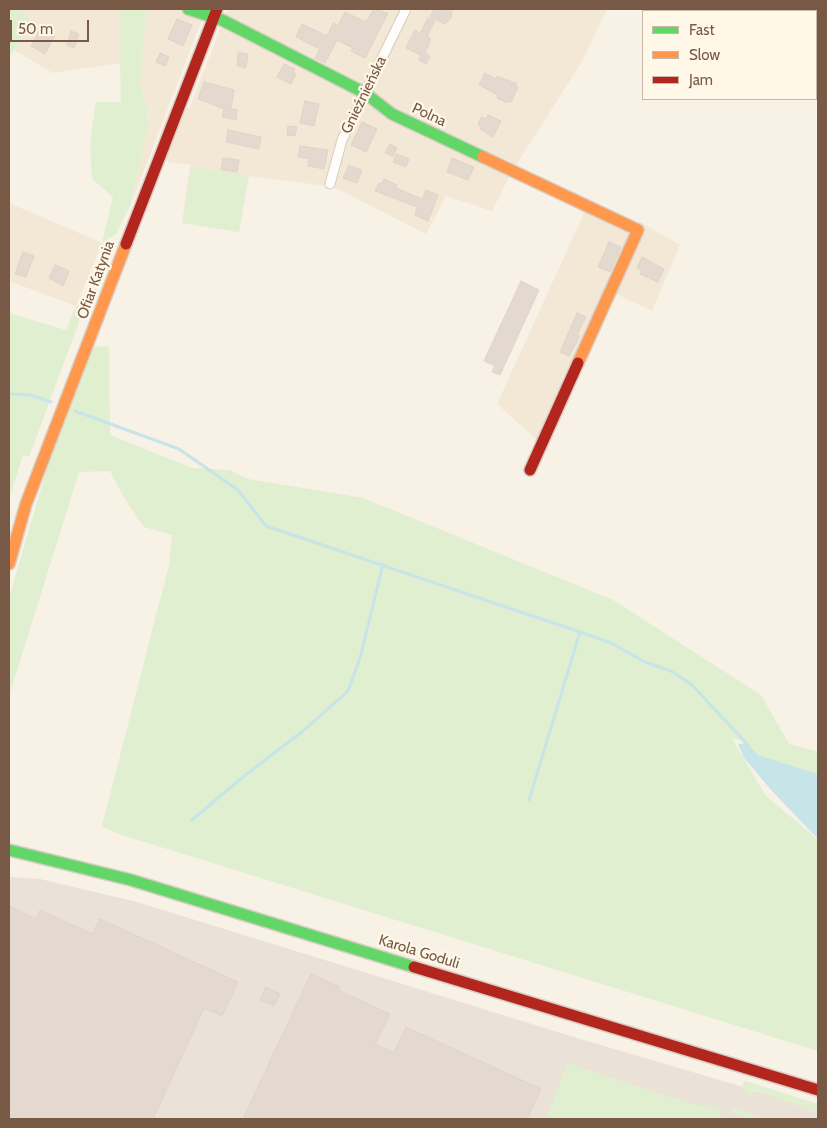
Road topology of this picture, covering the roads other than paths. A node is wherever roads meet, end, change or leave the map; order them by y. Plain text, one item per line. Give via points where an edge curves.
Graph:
1 (188, 9) edge
2 (406, 9) edge
3 (216, 13) edge
4 (365, 94) junction
5 (330, 184) dead end
6 (530, 470) dead end
7 (9, 564) edge
8 (9, 850) edge
9 (818, 1090) edge

1 - 3 street, Polna
2 - 4 street, Gnieźnieńska
3 - 4 street, Polna
3 - 7 street, Ofiar Katynia via 26,504
4 - 5 street, Gnieźnieńska via 342,140
4 - 6 street, Polna via 392,114 638,230
8 - 9 street, Karola Goduli via 131,880

